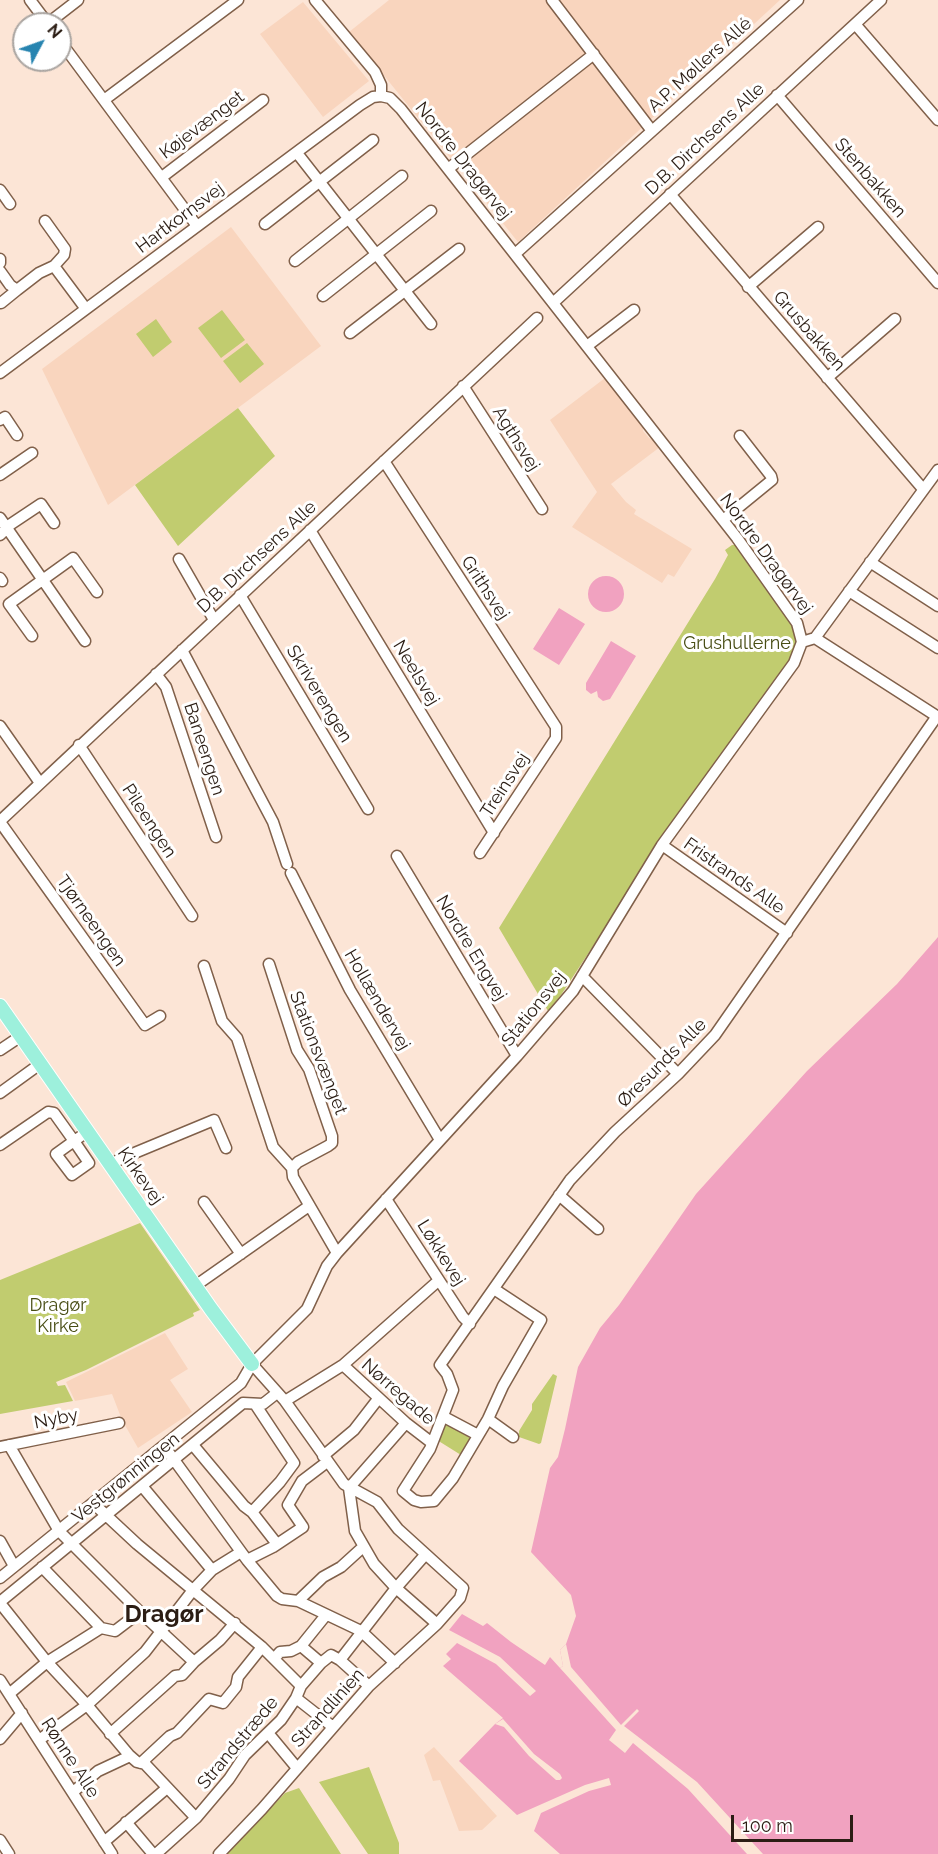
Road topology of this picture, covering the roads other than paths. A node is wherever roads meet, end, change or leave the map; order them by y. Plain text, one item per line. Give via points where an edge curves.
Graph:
1 (78, 0) edge
2 (238, 0) edge
3 (315, 0) edge
4 (552, 0) edge
5 (798, 0) edge
6 (881, 0) edge
7 (62, 12) edge
8 (855, 24) junction
9 (594, 54) junction
10 (72, 57) edge
11 (777, 95) junction
12 (381, 96) junction
13 (104, 100) junction
14 (262, 100) dead end
15 (938, 120) edge
16 (652, 131) junction
17 (373, 140) dead end
18 (297, 153) junction
19 (448, 169) junction
20 (402, 176) dead end
21 (162, 177) junction
22 (319, 181) junction
23 (0, 190) edge
24 (670, 194) junction
25 (10, 204) dead end
26 (431, 211) dead end
27 (348, 219) junction
28 (45, 221) dead end
29 (265, 224) dead end
30 (197, 226) junction
31 (818, 227) dead end
32 (459, 249) dead end
33 (376, 254) junction
34 (515, 254) junction
35 (295, 261) dead end
36 (54, 266) junction
37 (0, 271) edge
38 (938, 283) edge
39 (748, 287) junction
40 (17, 290) junction
41 (404, 290) junction
42 (323, 296) dead end
43 (1, 303) edge
44 (553, 303) junction
45 (86, 309) junction
46 (633, 310) dead end
47 (537, 318) dead end
48 (895, 319) dead end
49 (431, 324) dead end
50 (350, 333) dead end
51 (588, 346) junction
52 (0, 373) edge
53 (827, 378) junction
54 (463, 386) junction
55 (0, 420) edge
56 (17, 435) dead end
57 (740, 436) dead end
58 (32, 453) dead end
59 (384, 461) junction
60 (938, 470) edge
61 (0, 475) edge
62 (923, 489) junction
63 (542, 510) dead end
64 (0, 518) edge
65 (723, 520) junction
66 (54, 523) dead end
67 (310, 530) junction
68 (4, 532) edge
69 (179, 559) dead end
70 (870, 562) junction
71 (43, 580) junction
72 (849, 591) junction
73 (97, 592) dead end
74 (240, 595) junction
75 (938, 606) edge
76 (214, 620) junction
77 (32, 636) dead end
78 (815, 638) junction
79 (85, 640) dead end
80 (802, 642) junction
81 (938, 648) edge
82 (182, 650) junction
83 (156, 674) junction
84 (938, 717) edge
85 (0, 726) edge
86 (556, 733) joint
87 (79, 745) junction
88 (40, 783) junction
89 (368, 809) dead end
90 (0, 821) edge
91 (494, 833) junction
92 (216, 837) dead end
93 (662, 845) junction
94 (480, 853) dead end
95 (397, 856) dead end
96 (192, 916) dead end
97 (787, 933) junction
98 (268, 964) dead end
99 (204, 966) dead end
100 (582, 976) junction
101 (0, 1006) edge
102 (160, 1016) dead end
103 (21, 1036) junction
104 (0, 1050) edge
105 (517, 1056) junction
106 (40, 1064) junction
107 (678, 1074) junction
108 (0, 1093) edge
109 (87, 1132) junction
110 (441, 1140) junction
111 (0, 1144) edge
112 (226, 1148) dead end
113 (111, 1166) junction
114 (292, 1168) junction
115 (559, 1195) junction
116 (386, 1199) junction
117 (204, 1202) dead end
118 (309, 1206) junction
119 (598, 1228) dead end
120 (337, 1253) junction
121 (241, 1254) junction
122 (438, 1281) junction
123 (195, 1286) junction
124 (494, 1289) junction
125 (470, 1324) junction
126 (252, 1365) junction
127 (343, 1365) junction
128 (281, 1397) junction
129 (378, 1399) junction
130 (255, 1404) junction
131 (444, 1417) junction
132 (488, 1419) junction
133 (406, 1423) junction
134 (119, 1424) dead end
135 (478, 1436) junction
136 (513, 1437) dead end
137 (432, 1443) junction
138 (193, 1445) junction
139 (4, 1446) edge
140 (164, 1446) junction
141 (325, 1459) junction
142 (175, 1460) junction
143 (142, 1486) junction
144 (349, 1488) junction
145 (93, 1503) junction
146 (252, 1512) junction
147 (105, 1516) junction
148 (59, 1531) junction
149 (0, 1541) edge
150 (71, 1543) junction
151 (277, 1544) junction
152 (363, 1547) junction
153 (425, 1555) junction
154 (244, 1556) junction
155 (14, 1566) junction
156 (42, 1567) junction
157 (212, 1570) junction
158 (0, 1578) edge
159 (396, 1588) junction
160 (193, 1590) junction
161 (298, 1600) junction
162 (0, 1602) edge
163 (140, 1612) junction
164 (326, 1615) junction
165 (235, 1623) junction
166 (437, 1624) junction
167 (101, 1628) junction
168 (162, 1631) junction
169 (361, 1631) junction
170 (301, 1646) junction
171 (262, 1647) junction
172 (274, 1659) junction
173 (340, 1660) junction
174 (47, 1662) junction
175 (194, 1662) junction
176 (321, 1663) junction
177 (395, 1663) junction
178 (0, 1680) edge
179 (301, 1686) junction
180 (369, 1686) junction
181 (9, 1694) junction
182 (296, 1698) junction
183 (87, 1705) junction
184 (22, 1713) junction
185 (333, 1727) junction
186 (268, 1733) junction
187 (110, 1734) junction
188 (0, 1739) edge
189 (39, 1740) junction
190 (130, 1756) junction
191 (141, 1763) junction
192 (297, 1768) junction
193 (167, 1788) junction
194 (73, 1792) junction
195 (196, 1818) junction
196 (126, 1822) junction
197 (0, 1840) edge
198 (104, 1842) junction
199 (9, 1854) edge
200 (112, 1854) edge
201 (155, 1854) edge
202 (219, 1854) edge

1 - 7 street
2 - 13 street
3 - 12 street via 375,72
4 - 9 street, A.P. Møllers Allé
5 - 16 street, A.P. Møllers Allé
6 - 8 street, D.B. Dirchsens Alle
8 - 11 street, D.B. Dirchsens Alle
8 - 15 street
9 - 16 street, A.P. Møllers Allé
9 - 19 street
10 - 13 street, Køjevænget
11 - 24 street, D.B. Dirchsens Alle
11 - 38 street, Stenbakken
12 - 18 street, Hartkornsvej via 360,105
12 - 19 street, Nordre Dragørvej via 397,104
13 - 21 street, Køjevænget
14 - 21 street, Køjevænget
16 - 34 street, A.P. Møllers Allé
17 - 22 street
18 - 22 street
18 - 30 street, Hartkornsvej
19 - 34 street, Nordre Dragørvej
20 - 27 street
21 - 30 street, Køjevænget
22 - 27 street
22 - 29 street
23 - 25 street
24 - 39 street, Grusbakken
24 - 44 street, D.B. Dirchsens Alle
26 - 33 street
27 - 33 street
27 - 35 street
28 - 36 street via 65,249
30 - 45 street, Hartkornsvej
31 - 39 street
32 - 41 street
33 - 41 street
33 - 42 street
34 - 44 street, Nordre Dragørvej
36 - 40 street
36 - 45 street
37 - 40 street
39 - 53 street, Grusbakken
40 - 43 street
41 - 49 street
41 - 50 street
44 - 51 street, Nordre Dragørvej
45 - 52 street, Hartkornsvej
46 - 51 street
47 - 54 street, D.B. Dirchsens Alle
48 - 53 street
51 - 65 street, Nordre Dragørvej
53 - 62 street, Grusbakken
54 - 59 street, D.B. Dirchsens Alle
54 - 63 street, Agthsvej
55 - 56 street via 5,417
57 - 65 street via 772,480
58 - 61 street
59 - 67 street, D.B. Dirchsens Alle
59 - 86 street, Grithsvej via 556,727
60 - 62 street
62 - 70 street
64 - 68 street
65 - 80 street, Nordre Dragørvej via 794,618
66 - 68 street via 41,504
67 - 74 street, D.B. Dirchsens Alle
67 - 91 street, Neelsvej
68 - 71 street
69 - 76 street
70 - 72 street
70 - 75 street
71 - 73 street via 73,558
71 - 77 street via 9,604
71 - 79 street
72 - 78 street
72 - 81 street
74 - 76 street, D.B. Dirchsens Alle
74 - 89 street, Skriverengen
76 - 82 street, D.B. Dirchsens Alle
78 - 80 street
78 - 84 street
80 - 93 street, Stationsvej via 794,663
82 - 83 street, D.B. Dirchsens Alle
82 - 110 street, Hollændervej via 273,822 289,868 350,990
83 - 87 street, D.B. Dirchsens Alle
83 - 92 street, Baneengen via 166,687
84 - 97 street, Øresunds Alle
85 - 88 street
86 - 91 street, Treinsvej
87 - 88 street, D.B. Dirchsens Alle
87 - 96 street, Pileengen
88 - 90 street, D.B. Dirchsens Alle
90 - 102 street, Tjørneengen via 145,1025
91 - 94 street, Treinsvej
93 - 97 street, Fristrands Alle
93 - 100 street, Stationsvej
95 - 105 street, Nordre Engvej
97 - 107 street, Øresunds Alle via 715,1035
98 - 114 street, Stationsvænget via 332,1136 332,1143
99 - 114 street via 222,1021 237,1038 273,1147
100 - 105 street, Stationsvej
100 - 107 street
101 - 103 main road, Kirkevej
103 - 104 street
103 - 106 main road, Kirkevej
105 - 110 street, Stationsvej
106 - 108 street
106 - 109 main road, Kirkevej
107 - 115 street, Øresunds Alle via 584,1163
109 - 111 street via 74,1141 54,1113 48,1112
109 - 113 main road, Kirkevej
110 - 116 street, Stationsvej
112 - 113 street via 214,1120
113 - 123 main road, Kirkevej
114 - 118 street
115 - 119 street
115 - 124 street, Øresunds Alle
116 - 120 street, Stationsvej
116 - 122 street, Løkkevej
117 - 121 street
118 - 120 street
118 - 121 street
120 - 126 street, Stationsvej via 307,1309
121 - 123 street
122 - 125 street, Løkkevej
122 - 127 street, Vestgrønningen
123 - 126 main road, Kirkevej
124 - 125 street, Øresunds Alle
124 - 132 street via 541,1320
125 - 131 street, Øresunds Alle via 440,1365 453,1390
126 - 128 street
126 - 140 street, Vestgrønningen via 241,1383
127 - 128 street, Vestgrønningen
127 - 129 street, Nørregade
128 - 130 street, Vestgrønningen
128 - 141 street
129 - 133 street, Nørregade
129 - 141 street
130 - 138 street, Vestgrønningen via 243,1403
130 - 146 street via 294,1463
131 - 135 street
131 - 137 street
132 - 135 street
132 - 136 street
133 - 137 street, Nørregade
133 - 144 street
134 - 139 street, Nyby
135 - 137 street via 434,1501 421,1502 404,1491
138 - 142 street, Vestgrønningen
138 - 146 street
139 - 148 street
140 - 142 street
140 - 145 street, Vestgrønningen
141 - 144 street
141 - 151 street via 302,1481 288,1505 303,1527
142 - 143 street, Vestgrønningen
142 - 154 street
143 - 147 street, Vestgrønningen
143 - 157 street
144 - 152 street via 355,1531
144 - 153 street via 377,1502
145 - 147 street
145 - 148 street, Vestgrønningen
146 - 151 street
147 - 150 street, Vestgrønningen
147 - 160 street
148 - 150 street
148 - 155 street, Vestgrønningen
149 - 155 street
150 - 156 street, Vestgrønningen
150 - 163 street
151 - 154 street
152 - 159 street
152 - 161 street
153 - 159 street
153 - 166 street, Strandlinien via 464,1588
154 - 157 street
154 - 161 street via 277,1596
155 - 158 street, Vestgrønningen
156 - 162 street, Vestgrønningen
156 - 167 street
157 - 160 street
159 - 166 street
159 - 169 street
160 - 165 street
160 - 168 street
161 - 164 street
162 - 174 street
163 - 167 street via 115,1631
163 - 168 street
164 - 169 street
164 - 170 street
165 - 171 street
165 - 175 street
166 - 177 street, Strandlinien
167 - 174 street
168 - 175 street
168 - 183 street via 145,1652
169 - 173 street
169 - 177 street
170 - 172 street via 291,1652 280,1652
170 - 176 street
171 - 172 street
171 - 191 street via 223,1704 209,1699
172 - 179 street
173 - 176 street via 332,1655
173 - 180 street
174 - 181 street
174 - 183 street
175 - 187 street
176 - 179 street, Strandstræde
177 - 180 street, Strandlinien
178 - 181 street, Rønne Alle
179 - 182 street, Strandstræde
180 - 185 street, Strandlinien
181 - 184 street, Rønne Alle
182 - 185 street
182 - 186 street, Strandstræde
183 - 187 street
183 - 189 street
184 - 188 street
184 - 189 street, Rønne Alle
185 - 192 street, Strandlinien
186 - 192 street
186 - 195 street, Strandstræde via 245,1755
187 - 190 street
189 - 194 street, Rønne Alle
190 - 191 street
190 - 194 street via 98,1771
191 - 193 street
192 - 202 street, Strandlinien
193 - 195 street
193 - 196 street
194 - 198 street, Rønne Alle
195 - 201 street, Strandstræde
196 - 198 street
196 - 201 street
197 - 199 street
198 - 200 street, Rønne Alle

